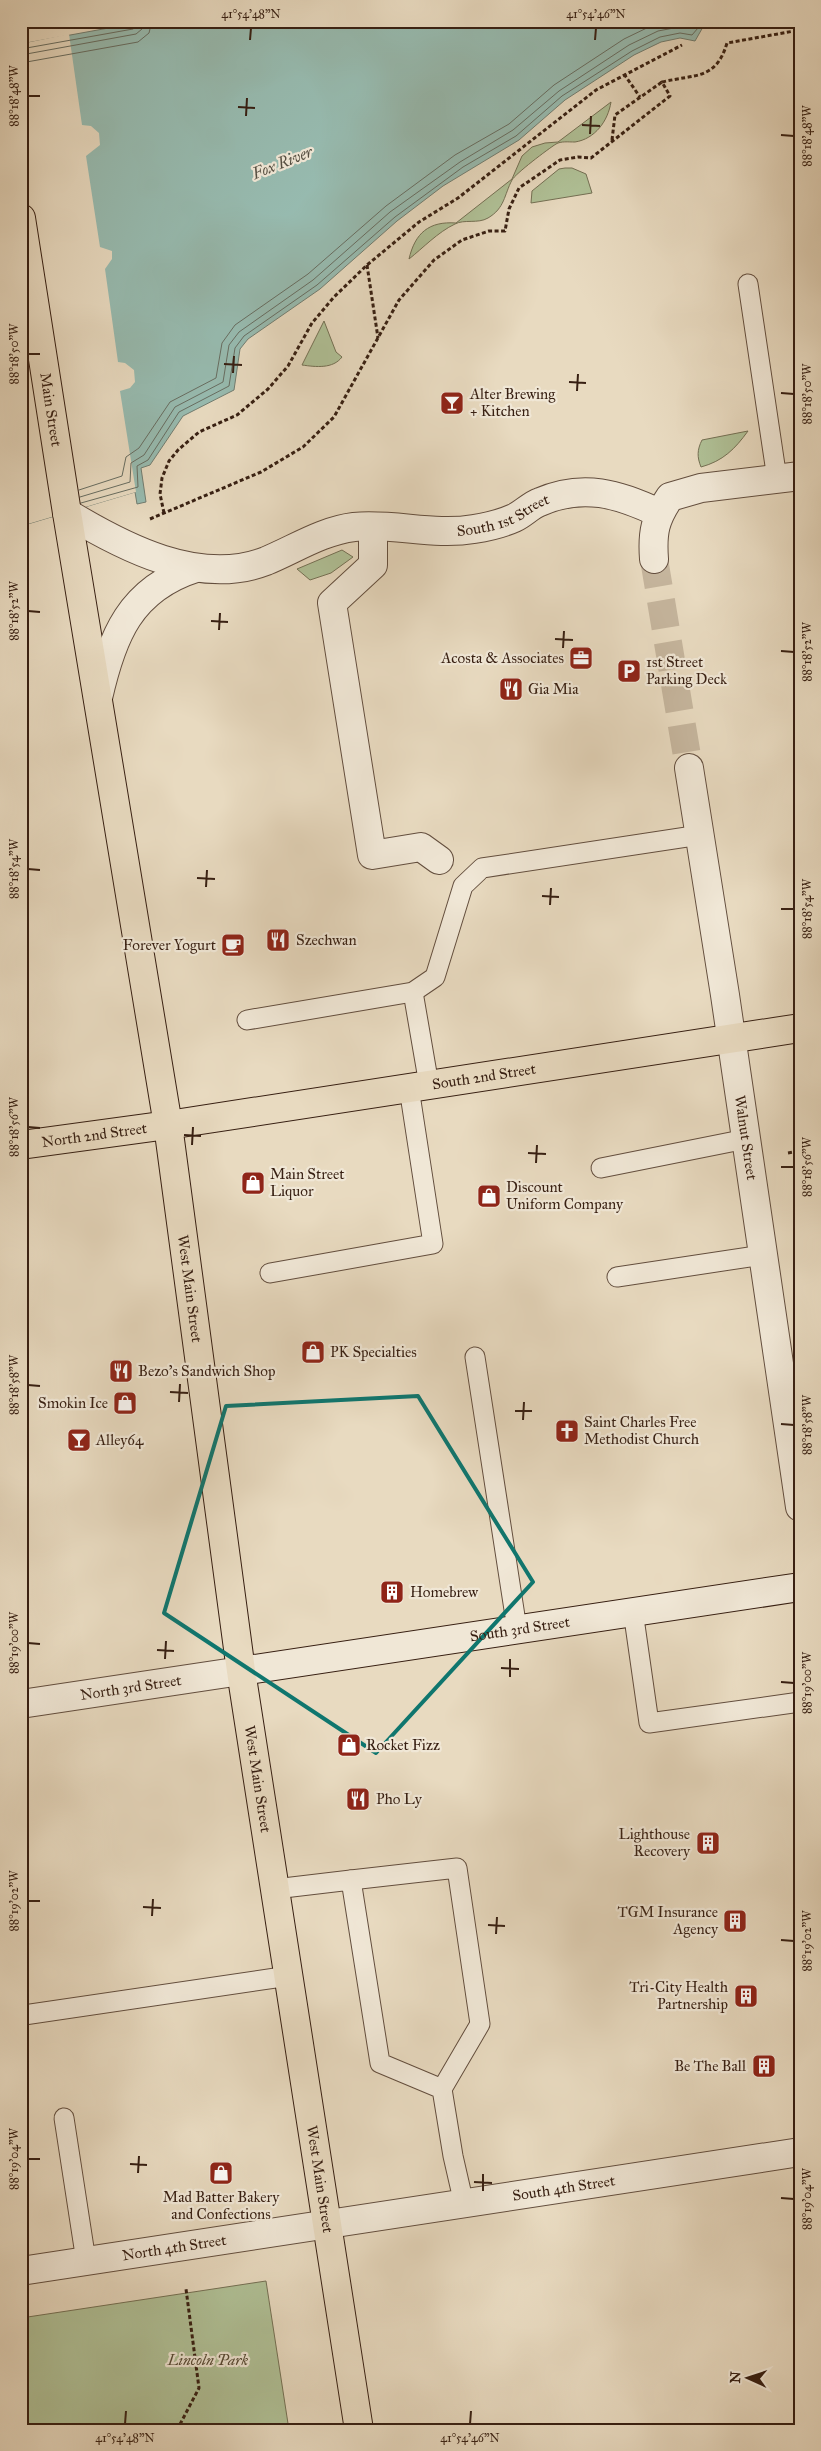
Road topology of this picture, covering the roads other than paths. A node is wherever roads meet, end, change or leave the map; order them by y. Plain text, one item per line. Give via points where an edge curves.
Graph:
1 (21, 218) edge
2 (748, 284) dead end
3 (788, 477) edge
4 (67, 512) junction
5 (659, 513) junction
6 (373, 527) junction
7 (654, 559) tunnel mouth
8 (196, 568) junction
9 (98, 698) junction
10 (689, 768) tunnel mouth
11 (700, 835) junction
12 (439, 860) dead end
13 (413, 992) junction
14 (247, 1020) dead end
15 (800, 1028) edge
16 (730, 1038) junction
17 (418, 1086) junction
18 (168, 1125) junction
19 (746, 1139) junction
20 (21, 1145) edge
21 (601, 1168) dead end
22 (763, 1255) junction
23 (270, 1273) dead end
24 (617, 1277) dead end
25 (475, 1357) dead end
26 (800, 1508) edge
27 (800, 1587) edge
28 (633, 1611) junction
29 (518, 1629) junction
30 (241, 1671) junction
31 (800, 1702) edge
32 (21, 1704) edge
33 (351, 1880) junction
34 (275, 1888) junction
35 (289, 1976) junction
36 (24, 2015) dead end
37 (442, 2089) junction
38 (64, 2118) dead end
39 (800, 2152) edge
40 (464, 2204) junction
41 (328, 2225) junction
42 (86, 2261) junction
43 (21, 2271) edge
44 (360, 2430) edge

1 - 4 main road, Main Street
2 - 3 lane
3 - 5 street via 701,488 670,497
4 - 8 street, South 1st Street via 93,528 144,551
4 - 9 main road, Main Street
5 - 6 street, South 1st Street via 634,501 599,492 566,493 539,502 514,518 474,529 433,531
5 - 7 street via 652,536
6 - 8 street, South 1st Street via 330,533 239,568
6 - 12 street via 373,565 332,604 372,855 420,847
8 - 9 street, South 1st Street via 176,575 138,603 116,636 107,657
9 - 18 main road, West Main Street
10 - 11 street, Walnut Street
11 - 13 lane via 482,868 463,886 435,977
11 - 16 street, Walnut Street
13 - 14 lane
13 - 17 lane
15 - 16 main road, South 2nd Street
16 - 17 main road, South 2nd Street
16 - 19 street, Walnut Street
17 - 18 main road, South 2nd Street
17 - 23 lane via 433,1244
18 - 20 main road, North 2nd Street
18 - 30 main road, West Main Street
19 - 21 lane
19 - 22 street, Walnut Street
22 - 24 lane
22 - 26 street, Walnut Street
25 - 29 lane
27 - 28 street, South 3rd Street
28 - 29 street, South 3rd Street
28 - 31 lane via 649,1723
29 - 30 street, South 3rd Street
30 - 32 street, North 3rd Street
30 - 34 main road, West Main Street
33 - 34 lane
33 - 37 lane via 380,2063
33 - 37 lane via 457,1868 480,2024
34 - 35 main road, West Main Street
35 - 36 lane
35 - 41 main road, West Main Street
37 - 40 lane
38 - 42 lane
39 - 40 street, South 4th Street
40 - 41 street, South 4th Street
41 - 42 street, North 4th Street
41 - 44 main road, West Main Street
42 - 43 street, North 4th Street

